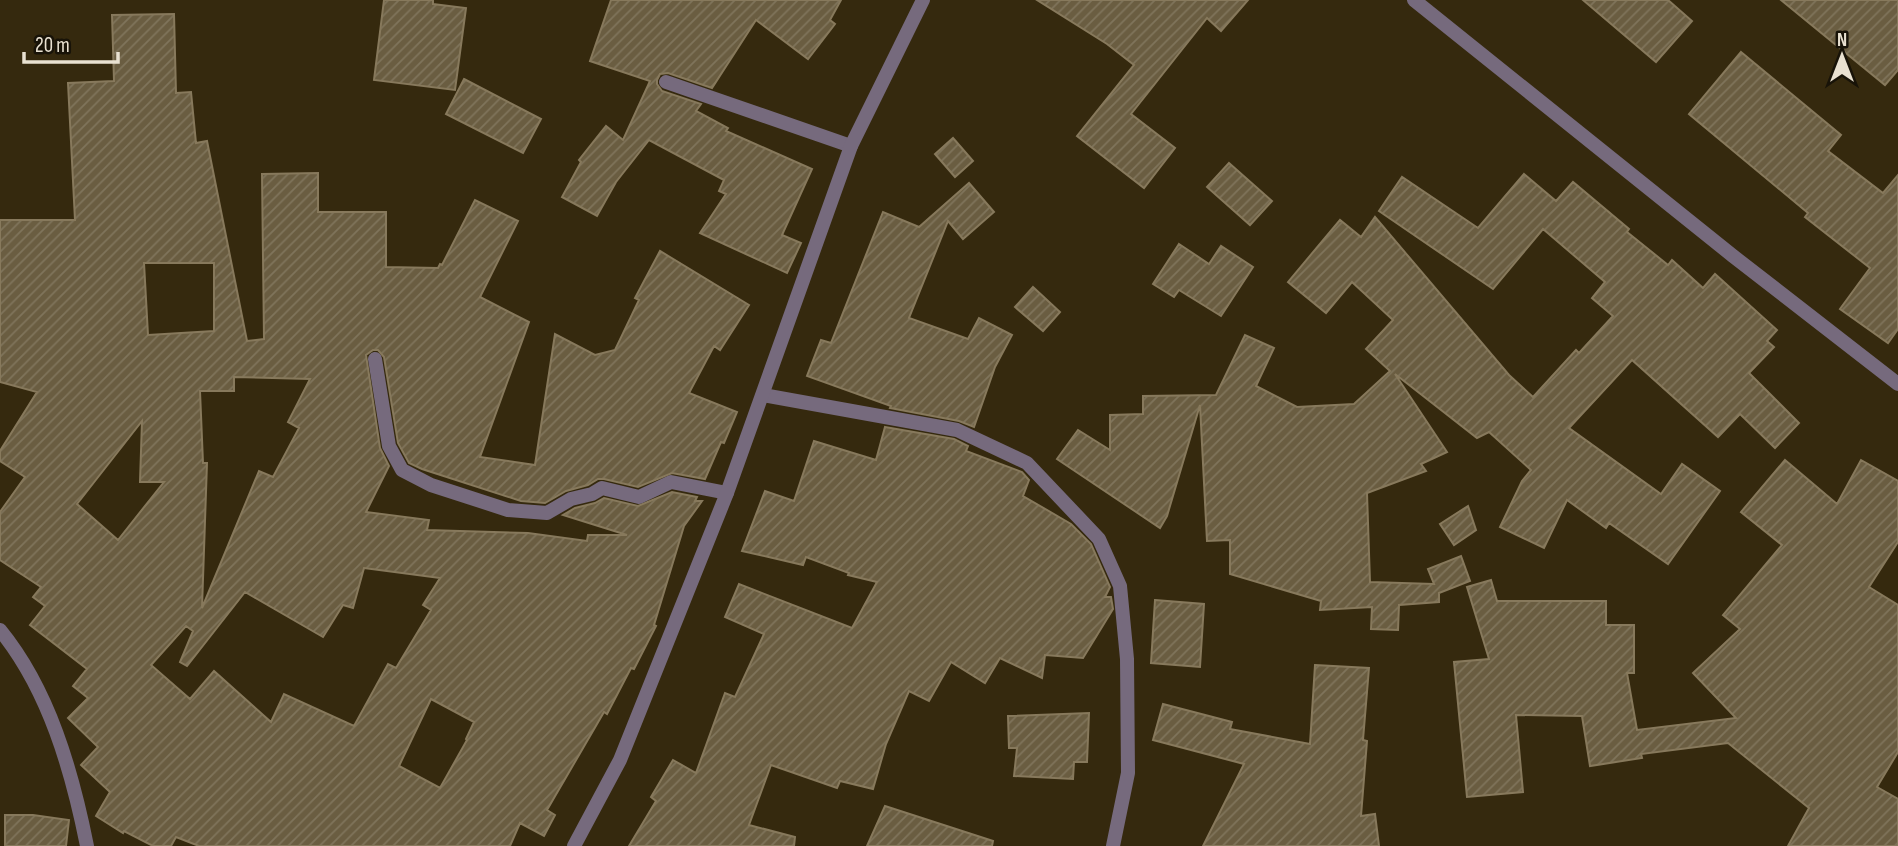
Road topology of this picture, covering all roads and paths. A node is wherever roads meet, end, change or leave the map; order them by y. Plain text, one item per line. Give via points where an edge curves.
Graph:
1 (923, 0) edge
2 (1414, 0) edge
3 (666, 82) dead end
4 (851, 146) junction
5 (375, 359) dead end
6 (1898, 384) edge
7 (763, 395) junction
8 (727, 493) junction
9 (0, 630) edge
10 (88, 846) edge
11 (573, 846) edge
12 (1113, 846) edge

1 - 4 street
2 - 6 street
3 - 4 street
4 - 7 street
5 - 8 street via 389,446 402,470 431,485 508,510 547,513 602,488 639,498 671,482
7 - 8 street
7 - 12 street via 957,430 1027,463 1099,539 1120,586 1127,659 1128,773
8 - 11 street via 620,760
9 - 10 street via 48,712 76,793

